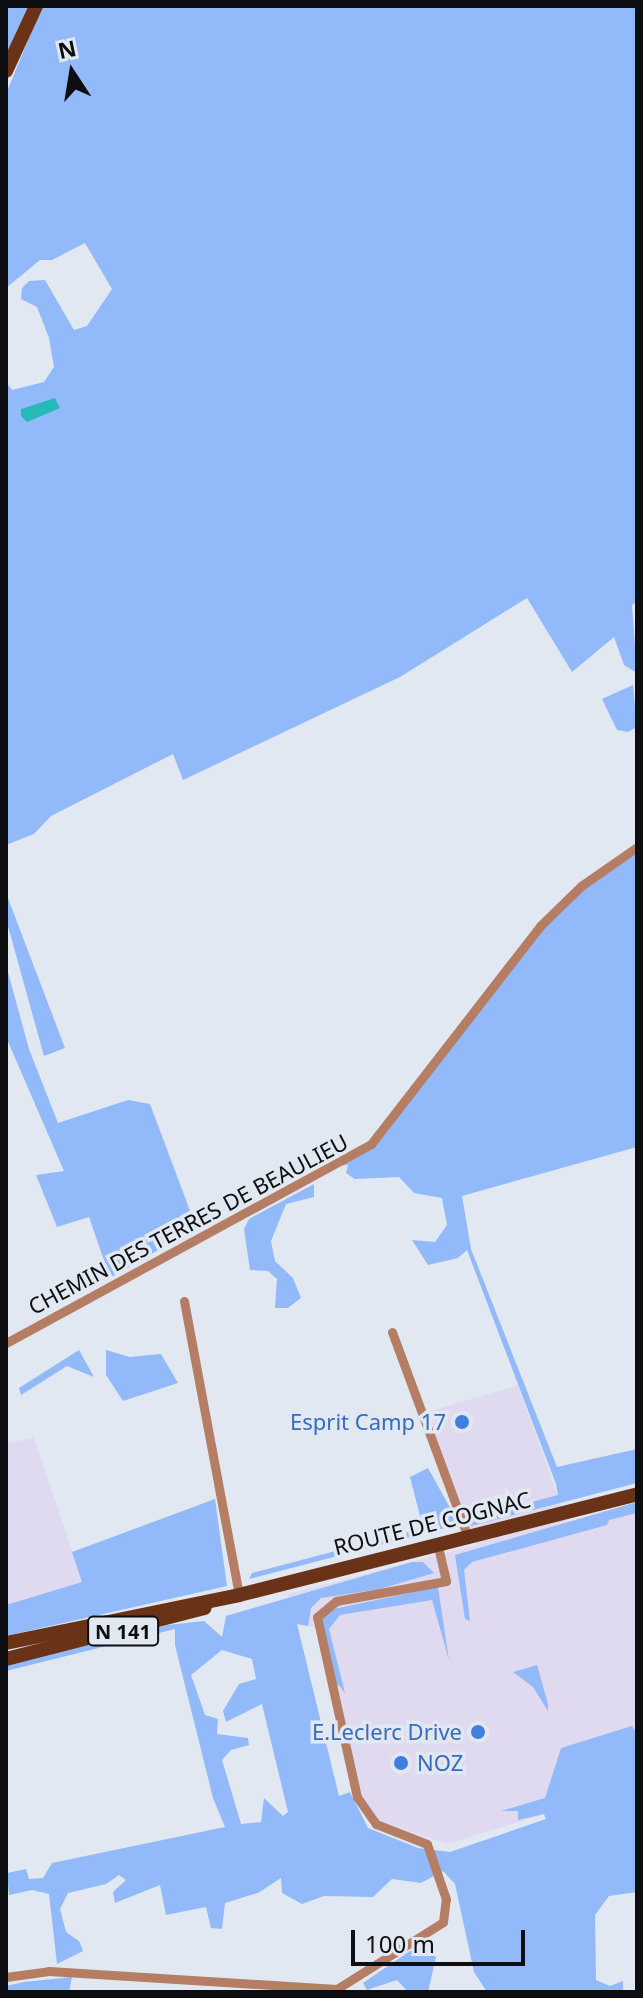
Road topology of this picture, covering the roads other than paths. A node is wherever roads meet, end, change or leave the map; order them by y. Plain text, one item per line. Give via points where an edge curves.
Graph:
1 (36, 6) edge
2 (6, 71) edge
3 (637, 847) edge
4 (184, 1301) dead end
5 (392, 1332) dead end
6 (6, 1343) edge
7 (637, 1494) edge
8 (468, 1537) junction
9 (438, 1545) junction
10 (239, 1595) junction
11 (6, 1643) edge
12 (6, 1659) edge
13 (6, 1977) edge
14 (334, 1990) edge

1 - 2 main road
3 - 6 street, CHEMIN DES TERRES DE BEAULIEU via 581,886 540,926 371,1144
4 - 10 street
5 - 8 street
7 - 8 main road, ROUTE DE COGNAC / N 141
8 - 9 main road, ROUTE DE COGNAC / N 141
9 - 10 main road, ROUTE DE COGNAC / N 141
9 - 14 street via 446,1581 336,1601 317,1617 357,1797 376,1824 427,1844 446,1899 443,1922
10 - 11 main road, ROUTE DE COGNAC / N 141
10 - 12 main road, ROUTE DE COGNAC / N 141 via 158,1622
13 - 14 street via 49,1971

